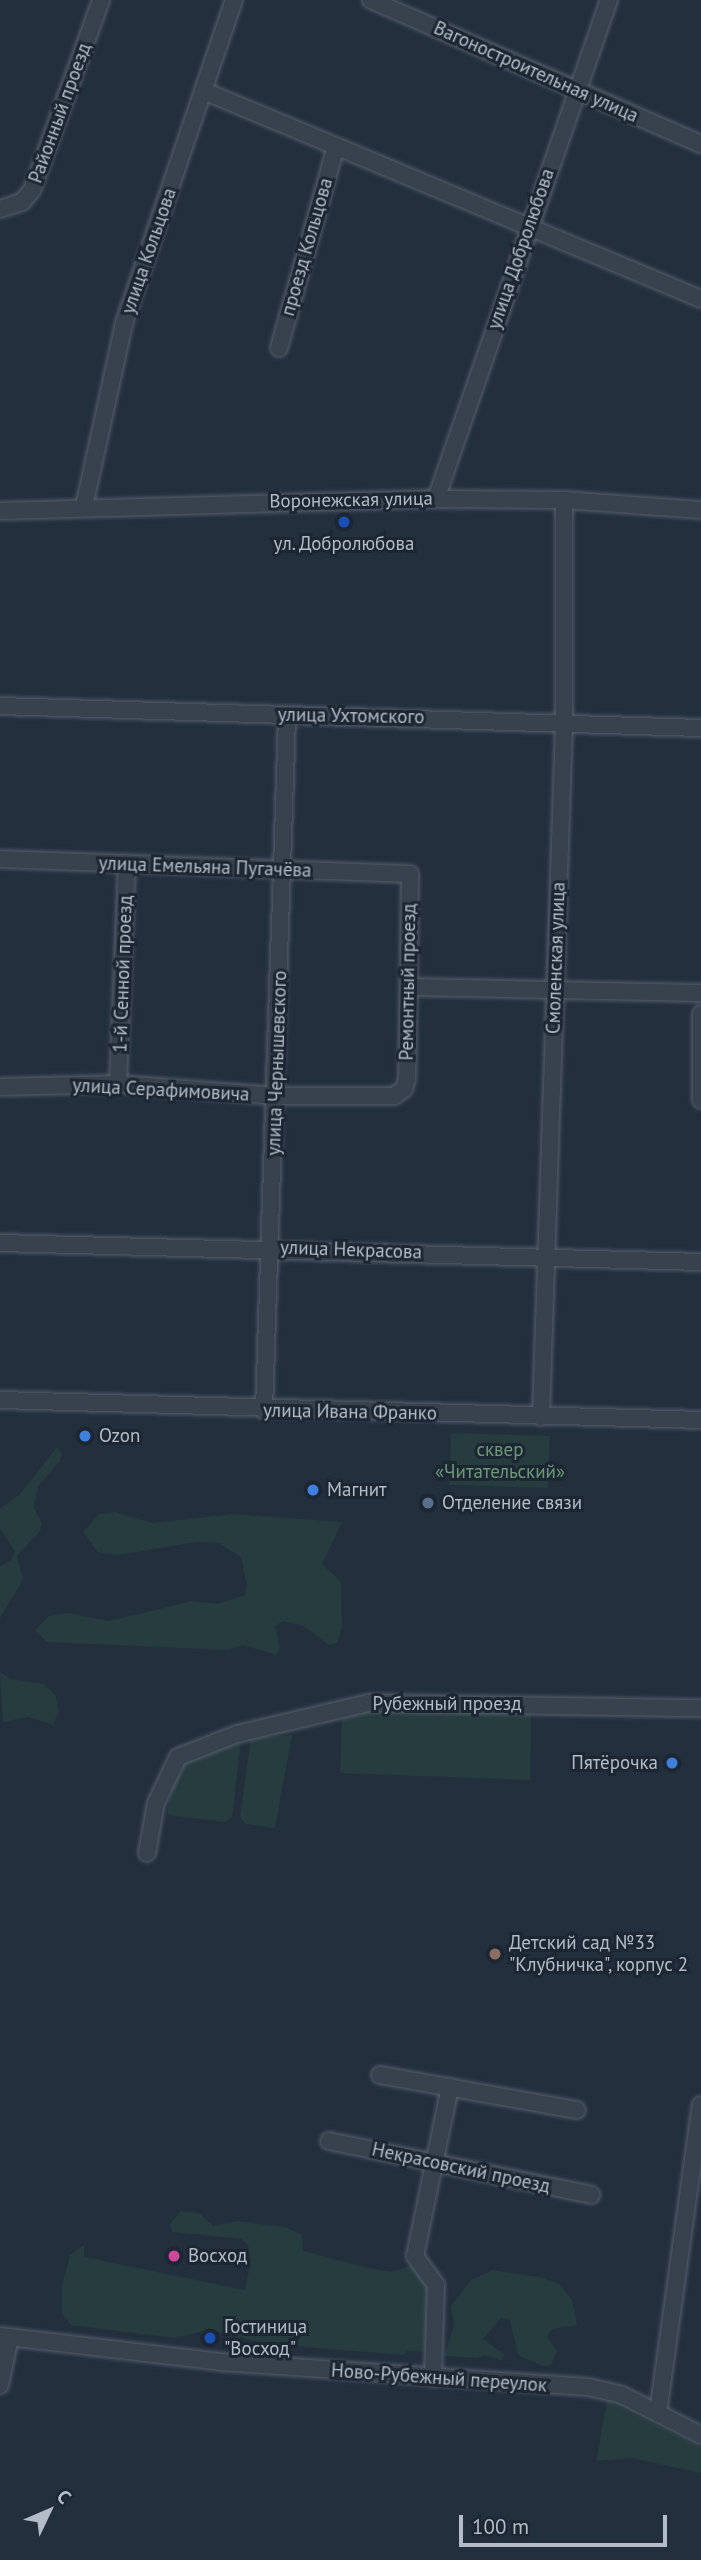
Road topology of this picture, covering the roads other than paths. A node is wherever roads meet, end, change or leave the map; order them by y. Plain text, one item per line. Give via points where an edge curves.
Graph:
1 (102, 0) edge
2 (234, 0) edge
3 (372, 0) edge
4 (609, 0) edge
5 (576, 89) junction
6 (204, 91) junction
7 (701, 144) edge
8 (336, 146) junction
9 (0, 209) edge
10 (530, 226) junction
11 (701, 299) edge
12 (279, 348) dead end
13 (436, 499) junction
14 (564, 500) junction
15 (84, 507) junction
16 (701, 510) edge
17 (0, 511) edge
18 (0, 706) edge
19 (287, 715) junction
20 (564, 723) junction
21 (701, 728) edge
22 (0, 859) edge
23 (127, 863) junction
24 (282, 870) junction
25 (410, 874) joint
26 (409, 987) junction
27 (554, 990) junction
28 (701, 993) edge
29 (701, 1014) edge
30 (118, 1084) junction
31 (0, 1087) edge
32 (404, 1089) joint
33 (277, 1096) junction
34 (701, 1100) edge
35 (0, 1243) edge
36 (269, 1247) junction
37 (546, 1258) junction
38 (701, 1262) edge
39 (0, 1400) edge
40 (264, 1410) junction
41 (541, 1416) junction
42 (701, 1420) edge
43 (701, 1708) edge
44 (147, 1853) dead end
45 (380, 2075) dead end
46 (450, 2087) junction
47 (701, 2105) edge
48 (577, 2110) dead end
49 (329, 2141) dead end
50 (433, 2160) junction
51 (592, 2196) dead end
52 (5, 2336) edge
53 (433, 2378) junction
54 (0, 2385) edge
55 (658, 2413) junction
56 (701, 2435) edge

1 - 9 street, Районный проезд via 32,190 22,202
2 - 6 street, улица Кольцова
3 - 5 street, Вагоностроительная улица
4 - 5 street, улица Добролюбова
5 - 7 street, Вагоностроительная улица
5 - 10 street, улица Добролюбова
6 - 8 street
6 - 15 street, улица Кольцова via 124,323
8 - 10 street
8 - 12 street, проезд Кольцова
10 - 11 street
10 - 13 street, улица Добролюбова
13 - 14 street, Воронежская улица
13 - 15 street, Воронежская улица
14 - 16 street, Воронежская улица
14 - 20 street, Смоленская улица
15 - 17 street, Воронежская улица
18 - 19 street, улица Ухтомского
19 - 20 street, улица Ухтомского
19 - 24 street, улица Чернышевского
20 - 21 street, улица Ухтомского
20 - 27 street, Смоленская улица
22 - 23 street, улица Емельяна Пугачёва
23 - 24 street, улица Емельяна Пугачёва
23 - 30 street, 1-й Сенной проезд
24 - 25 street, улица Емельяна Пугачёва
24 - 33 street, улица Чернышевского
25 - 26 street, Ремонтный проезд
26 - 27 street
26 - 32 street, Ремонтный проезд
27 - 28 street
27 - 37 street, Смоленская улица
29 - 34 street
30 - 31 street, улица Серафимовича
30 - 33 street, улица Серафимовича
32 - 33 street, улица Серафимовича via 394,1096
33 - 36 street, улица Чернышевского
35 - 36 street, улица Некрасова
36 - 37 street, улица Некрасова
36 - 40 street, улица Чернышевского
37 - 38 street, улица Некрасова
37 - 41 street, Смоленская улица
39 - 40 street, улица Ивана Франко
40 - 41 street, улица Ивана Франко
41 - 42 street, улица Ивана Франко
43 - 44 street, Рубежный проезд via 380,1703 237,1734 178,1756 156,1803
45 - 46 street
46 - 48 street
46 - 50 street
47 - 55 street
49 - 50 street, Некрасовский проезд
50 - 51 street, Некрасовский проезд
50 - 53 street via 415,2256 436,2285
52 - 53 street, Ново-Рубежный переулок via 220,2362
52 - 54 street
53 - 55 street, Ново-Рубежный переулок via 589,2387 622,2395
55 - 56 street, Ново-Рубежный переулок

